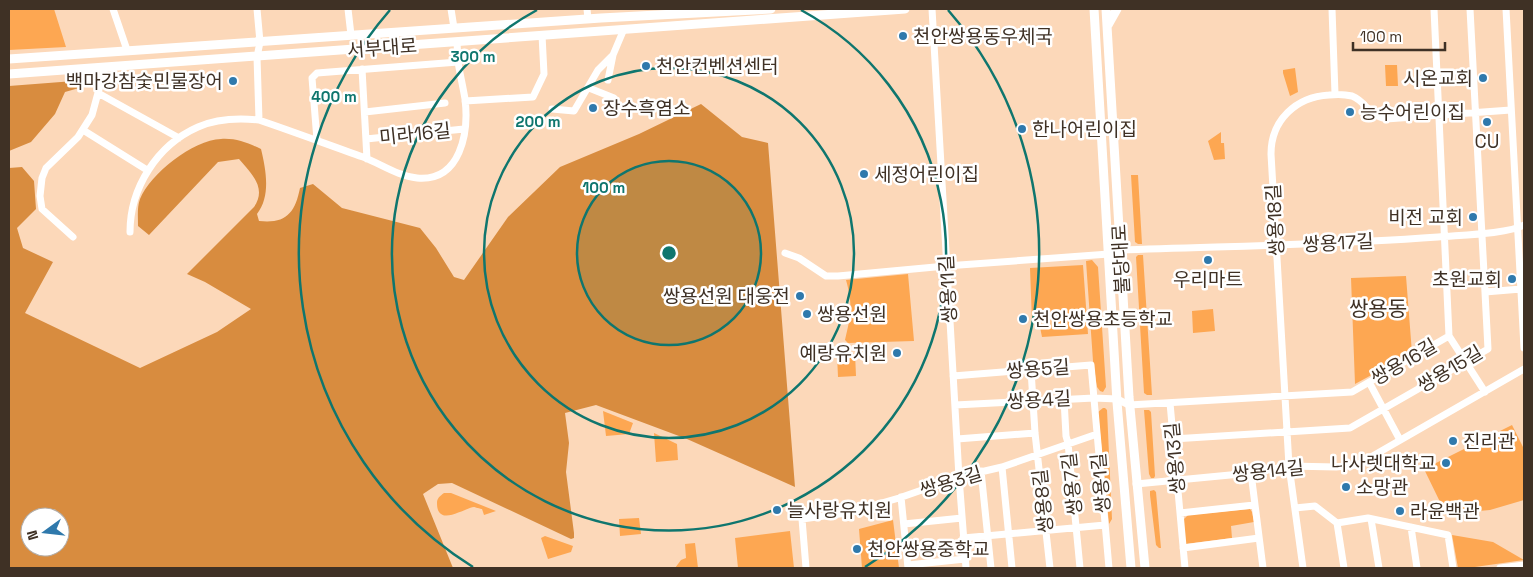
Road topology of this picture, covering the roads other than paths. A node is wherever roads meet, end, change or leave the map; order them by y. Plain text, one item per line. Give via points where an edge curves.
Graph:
1 (113, 9) edge
2 (257, 9) edge
3 (348, 9) edge
4 (451, 9) edge
5 (587, 9) edge
6 (771, 9) edge
7 (905, 9) edge
8 (932, 9) edge
9 (1088, 9) edge
10 (1094, 9) edge
11 (1106, 9) edge
12 (1117, 9) edge
13 (1332, 9) edge
14 (1434, 9) edge
15 (1470, 9) edge
16 (1506, 9) edge
17 (729, 10) edge
18 (588, 19) junction
19 (730, 22) junction
20 (454, 28) junction
21 (1107, 28) junction
22 (624, 29) junction
23 (1096, 30) junction
24 (351, 35) junction
25 (542, 35) junction
26 (260, 42) junction
27 (457, 42) junction
28 (127, 50) junction
29 (613, 55) junction
30 (257, 57) junction
31 (9, 59) edge
32 (458, 62) junction
33 (105, 67) junction
34 (362, 69) junction
35 (9, 74) edge
36 (608, 80) dead end
37 (589, 88) junction
38 (98, 92) junction
39 (1335, 94) junction
40 (614, 98) dead end
41 (465, 101) junction
42 (446, 103) dead end
43 (552, 109) dead end
44 (1510, 110) junction
45 (365, 112) junction
46 (1476, 113) junction
47 (1439, 116) junction
48 (259, 120) junction
49 (464, 129) junction
50 (83, 130) junction
51 (179, 138) junction
52 (366, 139) junction
53 (317, 140) junction
54 (367, 159) junction
55 (147, 170) junction
56 (1521, 227) edge
57 (130, 232) dead end
58 (1482, 233) junction
59 (1444, 236) junction
60 (72, 237) dead end
61 (1276, 245) junction
62 (1120, 250) junction
63 (785, 254) dead end
64 (1109, 254) junction
65 (946, 266) junction
66 (1521, 289) junction
67 (1485, 292) junction
68 (1449, 336) junction
69 (1524, 348) edge
70 (1467, 362) junction
71 (1524, 369) edge
72 (1031, 370) junction
73 (953, 376) junction
74 (1369, 382) junction
75 (1485, 392) junction
76 (1285, 396) junction
77 (1094, 398) junction
78 (1064, 399) junction
79 (1034, 401) junction
80 (1123, 402) junction
81 (1170, 403) junction
82 (955, 405) junction
83 (1383, 408) junction
84 (1288, 432) junction
85 (1035, 433) junction
86 (1097, 434) junction
87 (957, 438) junction
88 (1173, 438) junction
89 (1400, 440) junction
90 (1068, 443) junction
91 (1038, 453) junction
92 (1289, 466) junction
93 (1002, 467) junction
94 (981, 472) junction
95 (1251, 474) junction
96 (959, 477) junction
97 (1176, 480) junction
98 (1136, 484) junction
99 (901, 497) junction
100 (1254, 505) junction
101 (1295, 508) junction
102 (1180, 513) junction
103 (962, 518) junction
104 (1371, 519) junction
105 (1337, 523) junction
106 (904, 524) junction
107 (1104, 525) junction
108 (1410, 527) junction
109 (1076, 528) junction
110 (1046, 531) junction
111 (1009, 534) junction
112 (988, 535) junction
113 (964, 538) junction
114 (1259, 538) junction
115 (1183, 548) junction
116 (965, 559) junction
117 (1524, 565) edge
118 (908, 567) edge
119 (807, 568) edge
120 (966, 568) edge
121 (991, 568) edge
122 (1012, 568) edge
123 (1050, 568) edge
124 (1080, 568) edge
125 (1109, 568) edge
126 (1131, 568) edge
127 (1145, 568) edge
128 (1185, 568) edge
129 (1264, 568) edge
130 (1303, 568) edge
131 (1344, 568) edge
132 (1379, 568) edge
133 (1417, 568) edge
134 (1453, 568) edge
135 (1500, 568) edge

1 - 28 street
2 - 26 street
3 - 24 street
4 - 20 street
5 - 18 street
6 - 17 main road, 서부대로
7 - 19 main road, 서부대로
8 - 65 street, 쌍용11길
9 - 23 main road
10 - 23 main road, 불당대로
11 - 21 main road, 불당대로
12 - 21 main road
13 - 39 street
14 - 47 street, 쌍용16길
15 - 46 street, 쌍용15길
16 - 44 street
17 - 18 main road, 서부대로
17 - 19 street
18 - 20 main road, 서부대로
19 - 22 main road, 서부대로
20 - 24 main road, 서부대로
21 - 62 main road, 불당대로
22 - 25 main road, 서부대로
22 - 29 street
23 - 64 main road, 불당대로
24 - 26 main road, 서부대로
25 - 27 main road, 서부대로
25 - 41 street, 미라16길 via 544,74 533,97
26 - 28 main road, 서부대로
26 - 30 street
27 - 30 main road, 서부대로
27 - 32 street, 미라16길
28 - 31 main road, 서부대로
29 - 36 street
29 - 37 street via 598,70
30 - 33 main road, 서부대로
30 - 48 street
32 - 34 street
32 - 41 street, 미라16길
33 - 35 main road, 서부대로
33 - 38 street
34 - 45 street, 미라16길
34 - 53 street via 317,73 312,78
37 - 40 street
37 - 43 street via 574,111
38 - 50 street via 92,115
38 - 51 street
39 - 47 street, 쌍용18길 via 1354,97 1373,115 1386,119
39 - 61 street, 쌍용18길 via 1311,98 1292,108 1273,134 1270,154
41 - 49 street, 미라16길
42 - 45 street, 미라16길
44 - 46 street, 쌍용18길
44 - 56 street
45 - 52 street, 미라16길
46 - 47 street, 쌍용18길
46 - 58 street, 쌍용15길
47 - 59 street, 쌍용16길
48 - 51 street, 미라16길 via 222,120 198,127
48 - 53 street, 미라16길
49 - 52 street, 미라16길
49 - 54 street, 미라16길 via 459,154 453,164 432,176 417,178
50 - 55 street
50 - 60 street via 46,168 40,196 42,208 48,216
51 - 55 street, 미라16길
52 - 54 street, 미라16길
53 - 54 street, 미라16길
55 - 57 street via 130,216
56 - 58 street, 쌍용17길
56 - 66 street
58 - 59 street, 쌍용17길
58 - 67 street, 쌍용15길
59 - 61 street, 쌍용17길
59 - 68 street, 쌍용16길
61 - 62 street, 쌍용17길
61 - 76 street, 쌍용18길
62 - 64 street, 쌍용17길
62 - 80 main road, 불당대로
63 - 65 street, 쌍용17길 via 799,258 826,276
64 - 65 street, 쌍용17길
64 - 80 main road, 불당대로
65 - 73 street, 쌍용11길
66 - 67 street
66 - 69 street
67 - 70 street, 쌍용15길 via 1488,349
68 - 70 street
68 - 74 street, 쌍용16길
70 - 75 street
70 - 83 street, 쌍용15길
71 - 75 street, 쌍용14길
72 - 73 street, 쌍용5길
72 - 77 street, 쌍용5길 via 1091,365
72 - 79 street, 쌍용8길
73 - 82 street, 쌍용11길
74 - 76 street, 쌍용16길 via 1352,392
74 - 83 street
75 - 89 street, 쌍용14길
76 - 81 street, 쌍용16길
76 - 84 street, 쌍용18길
77 - 78 street, 쌍용4길
77 - 80 street, 쌍용4길
77 - 86 street, 쌍용1길
78 - 79 street, 쌍용4길
78 - 90 street, 쌍용7길
79 - 82 street, 쌍용4길
79 - 85 street, 쌍용8길
80 - 81 street, 쌍용16길
80 - 98 main road, 불당대로
80 - 126 main road, 불당대로
81 - 88 street, 쌍용13길
82 - 87 street, 쌍용11길
83 - 84 street, 쌍용15길 via 1350,428
83 - 89 street
84 - 88 street, 쌍용15길
84 - 92 street, 쌍용18길
85 - 87 street
85 - 91 street, 쌍용8길
86 - 90 street, 쌍용3길
86 - 107 street, 쌍용1길
87 - 96 street, 쌍용11길
88 - 97 street, 쌍용13길
89 - 92 street, 쌍용14길 via 1357,465
90 - 91 street, 쌍용3길
90 - 109 street, 쌍용7길
91 - 93 street, 쌍용3길
91 - 110 street, 쌍용8길
92 - 95 street, 쌍용14길
92 - 101 street, 쌍용18길
93 - 94 street, 쌍용3길
93 - 111 street
94 - 96 street, 쌍용3길
94 - 112 street
95 - 97 street, 쌍용14길
95 - 100 street
96 - 99 street, 쌍용3길
96 - 103 street, 쌍용11길
97 - 98 street, 쌍용14길
97 - 102 street, 쌍용13길
98 - 127 main road, 불당대로
99 - 106 street
99 - 119 street, 쌍용3길 via 847,513 803,519
100 - 102 street, 쌍용13길
100 - 114 street
101 - 105 street via 1315,506
101 - 130 street, 쌍용18길
102 - 115 street, 쌍용13길
103 - 106 street
103 - 113 street, 쌍용11길
104 - 105 street
104 - 108 street
104 - 132 street
105 - 131 street
106 - 118 street
107 - 109 street
107 - 125 street, 쌍용1길
108 - 133 street
108 - 134 street via 1448,535
109 - 110 street
109 - 124 street, 쌍용7길
110 - 111 street
110 - 123 street, 쌍용8길
111 - 112 street
111 - 122 street
112 - 113 street
112 - 121 street
113 - 116 street, 쌍용11길
114 - 115 street
114 - 129 street
115 - 128 street, 쌍용13길
116 - 118 street
116 - 120 street, 쌍용11길
117 - 135 street

